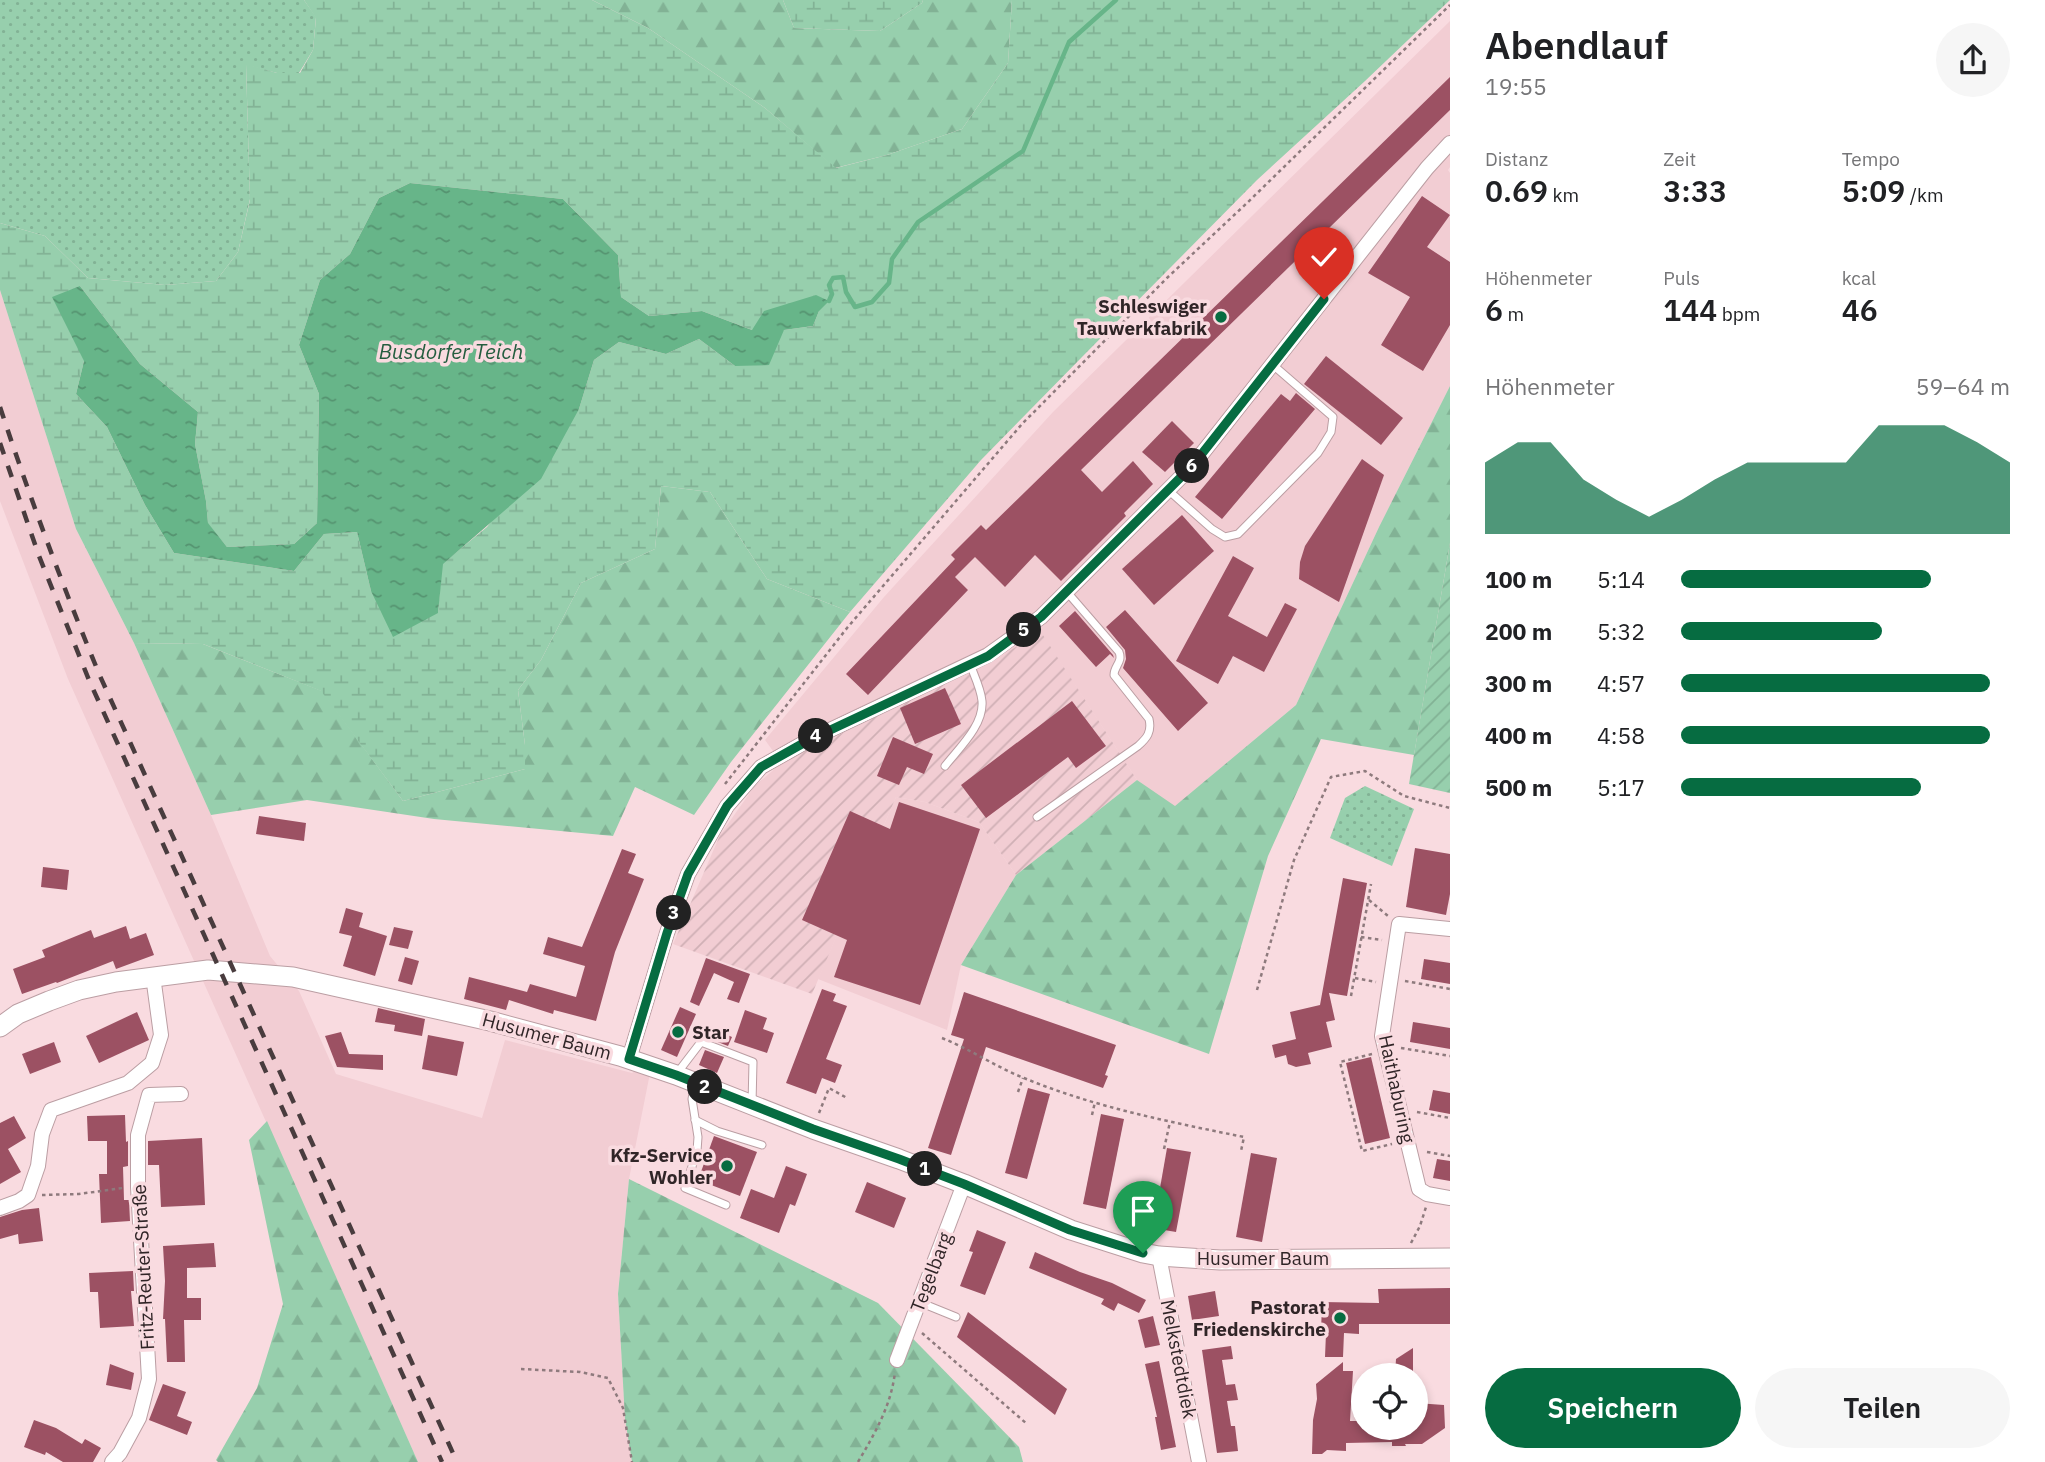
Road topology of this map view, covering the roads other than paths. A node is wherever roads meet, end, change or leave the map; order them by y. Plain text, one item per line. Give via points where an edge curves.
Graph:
1 (1450, 143) edge
2 (1272, 365) junction
3 (1168, 490) junction
4 (1067, 592) junction
5 (970, 664) junction
6 (945, 766) dead end
7 (1037, 817) dead end
8 (1450, 929) edge
9 (153, 976) junction
10 (0, 1027) edge
11 (629, 1059) junction
12 (676, 1075) junction
13 (695, 1083) junction
14 (181, 1094) dead end
15 (752, 1105) junction
16 (695, 1119) junction
17 (762, 1145) dead end
18 (964, 1184) junction
19 (1450, 1198) edge
20 (726, 1205) dead end
21 (0, 1208) edge
22 (1159, 1256) junction
23 (1450, 1258) edge
24 (919, 1302) junction
25 (956, 1317) dead end
26 (897, 1360) road end
27 (112, 1462) edge
28 (1199, 1462) edge

1 - 2 street
2 - 3 street
2 - 3 lane via 1333,416 1331,432 1318,453 1238,534 1225,537 1212,529
3 - 4 street
4 - 5 street via 1041,617
4 - 7 lane via 1119,652 1114,675 1151,726 1138,746
5 - 6 lane via 982,699 982,714
5 - 11 street via 761,767 727,806 688,874
8 - 19 street, Haithaburing via 1399,924 1382,1036 1419,1189
9 - 10 street, Husumer Baum via 79,990 19,1014
9 - 11 street, Husumer Baum via 208,970 293,976
9 - 21 street via 161,1035 152,1063 128,1083 51,1110 28,1195
11 - 12 street, Husumer Baum
12 - 13 street, Husumer Baum
12 - 15 lane via 701,1042 753,1062
13 - 15 street, Husumer Baum
13 - 16 lane
14 - 27 street, Fritz-Reuter-Straße via 149,1096 138,1135 149,1379 139,1418
15 - 18 street, Husumer Baum
16 - 17 lane
16 - 20 lane via 697,1151 685,1188
18 - 22 street, Husumer Baum via 1070,1230
18 - 24 street, Tegelbarg
22 - 23 street, Husumer Baum
22 - 28 street, Melkstedtdiek
24 - 25 lane
24 - 26 street, Tegelbarg

